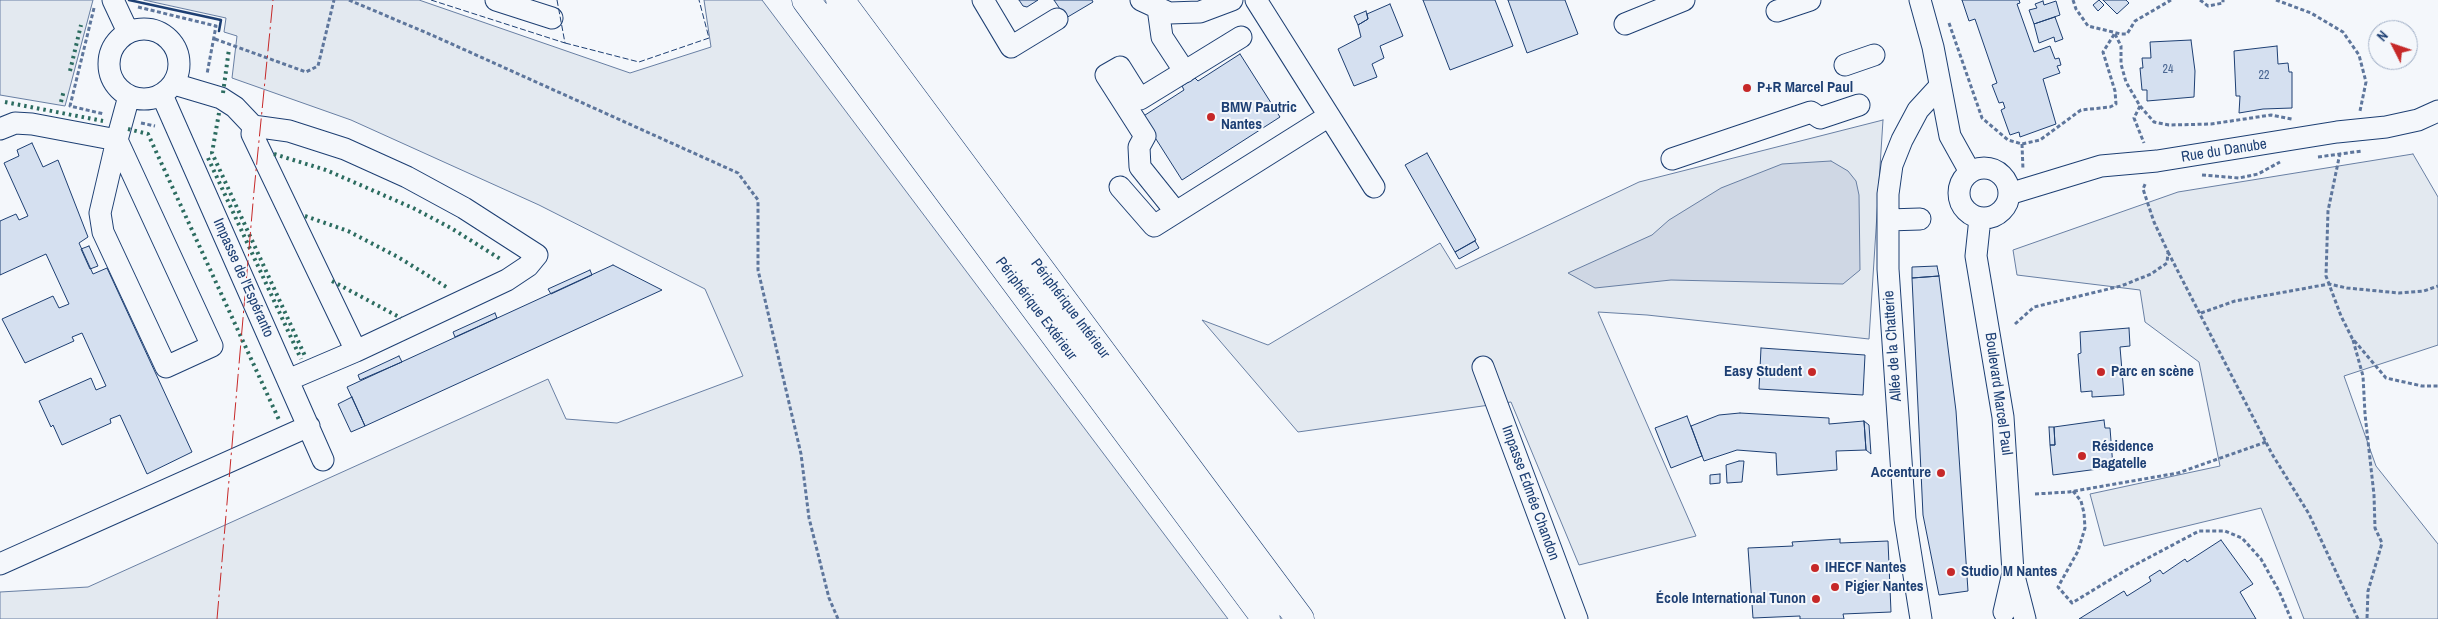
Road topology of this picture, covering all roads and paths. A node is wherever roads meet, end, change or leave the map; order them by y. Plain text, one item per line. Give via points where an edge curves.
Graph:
1 (334, 0) edge
2 (349, 0) edge
3 (496, 0) edge
4 (806, 0) edge
5 (840, 0) edge
6 (983, 0) edge
7 (1232, 0) edge
8 (1256, 0) edge
9 (1684, 0) edge
10 (1810, 0) edge
11 (1920, 0) edge
12 (2073, 0) edge
13 (2171, 0) edge
14 (2200, 0) edge
15 (2223, 0) edge
16 (2276, 0) edge
17 (113, 1) edge
18 (1150, 4) edge
19 (1777, 11) dead end
20 (552, 18) dead end
21 (1947, 18) dead end
22 (1057, 19) dead end
23 (1624, 24) dead end
24 (128, 32) junction
25 (2115, 33) junction
26 (1241, 37) dead end
27 (1874, 54) dead end
28 (1845, 64) dead end
29 (1185, 72) junction
30 (1940, 86) junction
31 (168, 89) junction
32 (129, 96) junction
33 (1859, 105) dead end
34 (2140, 106) junction
35 (2438, 111) edge
36 (1329, 116) junction
37 (253, 126) junction
38 (0, 128) edge
39 (2346, 131) junction
40 (2296, 139) junction
41 (117, 140) junction
42 (1672, 159) dead end
43 (2149, 169) junction
44 (1970, 172) junction
45 (1120, 187) dead end
46 (1374, 187) dead end
47 (2010, 194) junction
48 (1176, 212) junction
49 (1980, 218) junction
50 (1920, 219) dead end
51 (1888, 220) junction
52 (2168, 252) junction
53 (2329, 284) junction
54 (2438, 286) edge
55 (2201, 313) junction
56 (2015, 324) dead end
57 (2352, 338) junction
58 (356, 351) junction
59 (1484, 368) dead end
60 (288, 380) junction
61 (2438, 386) edge
62 (309, 426) junction
63 (2266, 442) junction
64 (323, 460) dead end
65 (2073, 491) junction
66 (2035, 494) dead end
67 (0, 564) edge
68 (2013, 572) junction
69 (1997, 616) edge
70 (838, 619) edge
71 (1266, 619) edge
72 (1300, 619) edge
73 (1577, 619) edge
74 (1921, 619) edge
75 (2025, 619) edge
76 (2291, 619) edge
77 (2358, 619) edge
78 (2367, 619) edge

1 - 17 path via 318,66 306,72 215,39 216,26
2 - 70 path via 738,173 758,200 758,270 802,454 809,518 829,598
3 - 20 street
4 - 71 highway, Périphérique Extérieur
5 - 72 highway, Périphérique Intérieur
6 - 22 street via 1011,47
7 - 18 street via 1200,12 1169,13
8 - 36 street
9 - 23 street
10 - 19 street
11 - 30 street
12 - 25 path via 2088,26
13 - 25 path via 2135,21 2127,34
14 - 15 path via 2208,6 2223,3
16 - 39 path via 2311,13 2343,32 2359,55 2366,82 2364,100
17 - 24 street
18 - 29 street via 1162,37
21 - 25 path via 1982,118 2008,140 2022,144 2040,140 2081,110 2116,104 2103,52
24 - 31 street via 152,29 163,33 172,42 180,65
24 - 32 street via 112,49 109,70 120,90
25 - 34 path via 2121,46 2126,82
26 - 29 street
27 - 28 street
29 - 48 street via 1140,100 1120,68 1106,75 1145,136 1139,147 1140,167
30 - 44 street via 1950,136
30 - 51 street, Allée de la Chatterie via 1918,110 1896,156 1888,194
31 - 32 street via 146,99
31 - 37 street via 221,98
31 - 60 street, Impasse de l'Espéranto
32 - 41 street
33 - 42 street via 1820,118 1811,112
34 - 40 path via 2154,122 2169,125 2211,124 2271,115 2291,118 2296,124
34 - 43 path via 2134,118
35 - 39 street, Rue du Danube via 2418,120
36 - 46 street
36 - 48 street
37 - 58 street via 252,134
37 - 58 street via 289,131 345,149 407,177 464,208 537,256 507,280
38 - 41 street via 15,123 32,124
39 - 40 street, Rue du Danube
39 - 53 path via 2328,211 2326,276
40 - 43 street, Rue du Danube
41 - 41 street via 100,213 103,232 166,367 212,346
43 - 47 street, Rue du Danube via 2101,166
43 - 52 path via 2143,189
44 - 47 street via 1980,168 2001,174
44 - 49 street via 1961,184 1960,199 1967,211
45 - 48 street via 1154,226
47 - 49 street via 2000,212
49 - 68 street, Boulevard Marcel Paul via 1976,256 2003,417
50 - 51 street
51 - 74 street, Allée de la Chatterie via 1889,288 1904,519
52 - 55 path
52 - 56 path via 2167,263 2151,274 2121,286 2034,307
53 - 54 path via 2399,293
53 - 55 path via 2235,301
53 - 57 path
55 - 63 path
57 - 61 path via 2386,378
57 - 78 path via 2364,376 2375,528 2382,543 2368,591
58 - 60 street
59 - 73 street, Impasse Edmée Chandon
60 - 62 street, Impasse de l'Espéranto
62 - 64 street, Impasse de l'Espéranto
62 - 67 street
63 - 65 path via 2178,473
63 - 77 path via 2309,514
65 - 66 path
65 - 76 path via 2081,501 2085,528 2078,551 2058,587 2072,603 2199,531 2224,530 2242,538 2261,559
68 - 69 street, Boulevard Marcel Paul
68 - 75 street, Boulevard Marcel Paul
69 - 75 street via 2015,613

